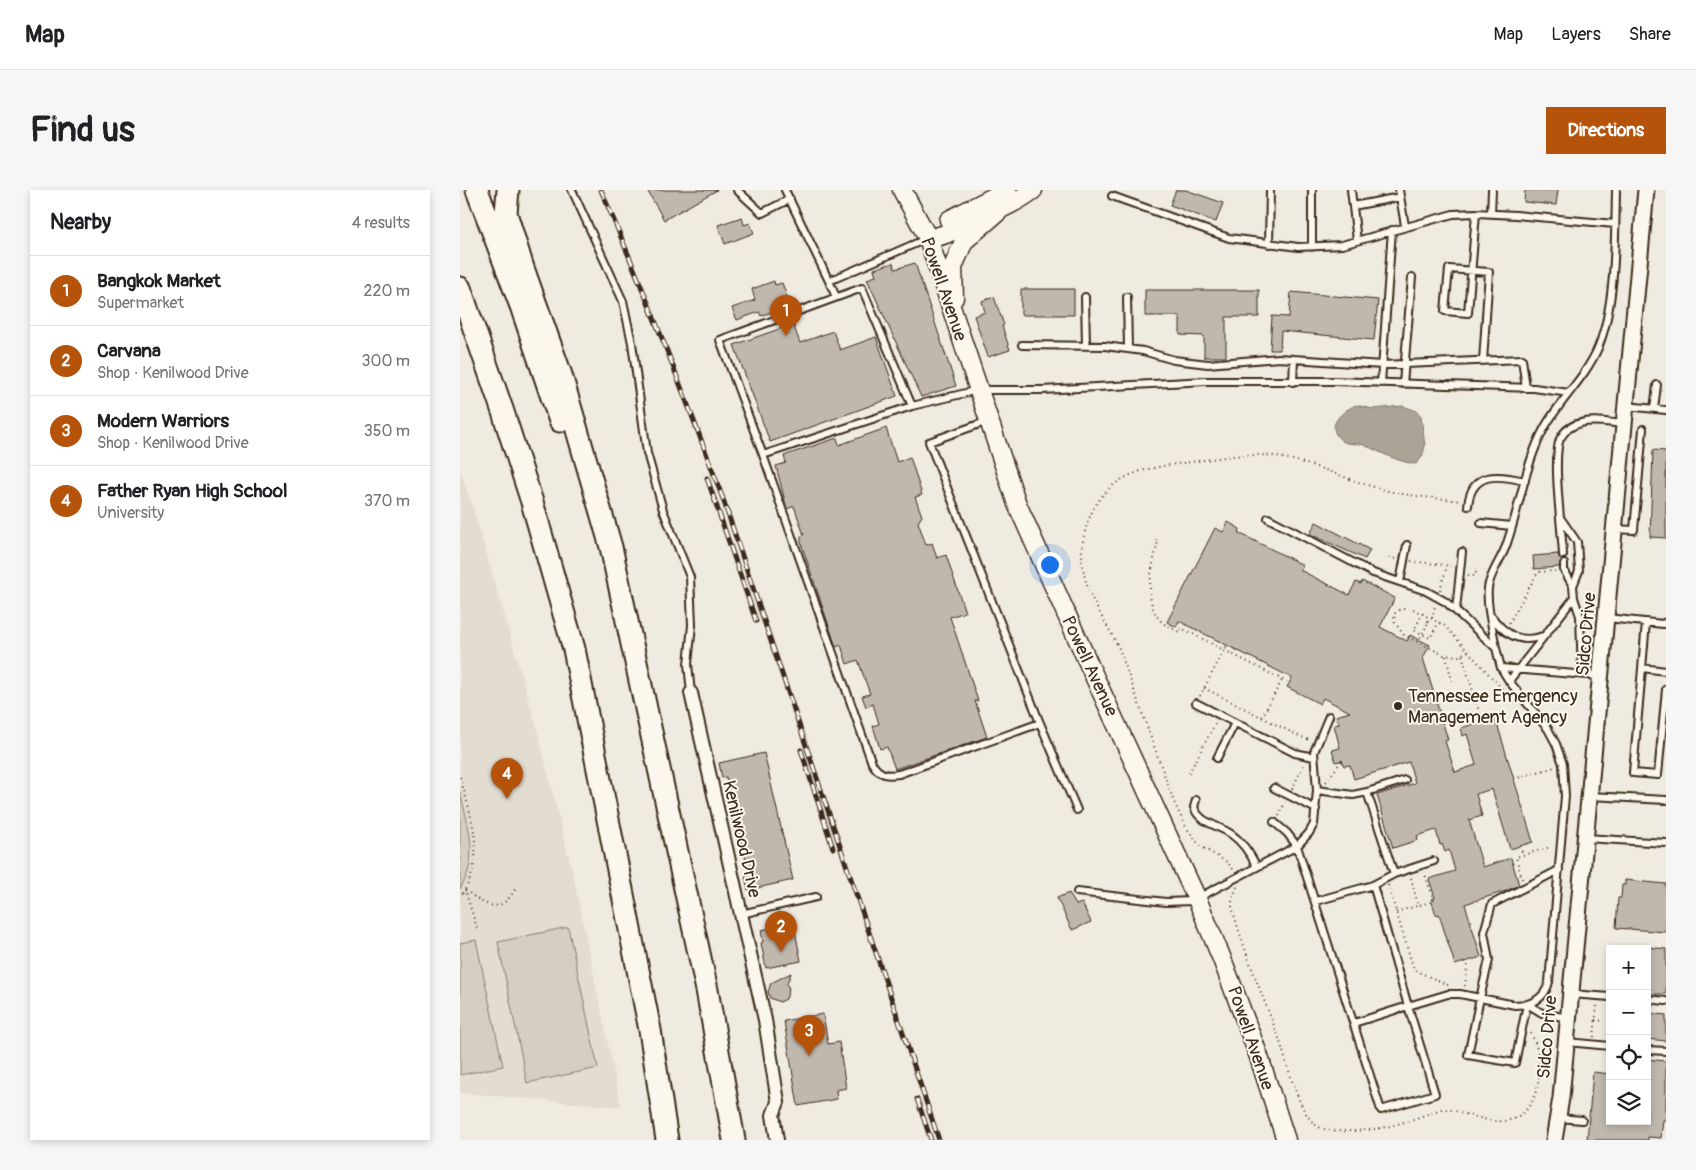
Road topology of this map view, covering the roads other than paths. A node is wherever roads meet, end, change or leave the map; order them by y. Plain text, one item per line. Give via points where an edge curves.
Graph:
1 (477, 190) edge
2 (508, 190) edge
3 (572, 190) edge
4 (737, 190) edge
5 (785, 190) edge
6 (902, 190) edge
7 (1007, 190) edge
8 (1033, 190) edge
9 (1312, 190) edge
10 (1351, 190) edge
11 (1399, 190) edge
12 (1492, 190) edge
13 (1616, 190) edge
14 (1646, 190) edge
15 (1270, 191) edge
16 (1112, 196) dead end
17 (1400, 198) junction
18 (790, 199) junction
19 (1353, 206) junction
20 (999, 211) junction
21 (1476, 212) junction
22 (1491, 213) junction
23 (1615, 224) junction
24 (1405, 226) junction
25 (1392, 230) junction
26 (928, 238) junction
27 (1357, 241) junction
28 (1269, 244) junction
29 (1312, 247) junction
30 (1471, 271) junction
31 (1412, 277) dead end
32 (829, 281) junction
33 (460, 288) edge
34 (836, 297) junction
35 (1085, 297) dead end
36 (1127, 297) dead end
37 (466, 314) edge
38 (954, 316) junction
39 (1022, 345) dead end
40 (1086, 346) junction
41 (1128, 349) junction
42 (1294, 359) junction
43 (1483, 361) junction
44 (1404, 364) junction
45 (1382, 365) junction
46 (1293, 382) junction
47 (1380, 383) junction
48 (1403, 384) junction
49 (1657, 385) dead end
50 (1526, 388) junction
51 (978, 390) junction
52 (1569, 393) junction
53 (912, 406) junction
54 (1626, 406) junction
55 (1654, 409) junction
56 (1666, 410) edge
57 (989, 420) junction
58 (1624, 424) junction
59 (1643, 429) dead end
60 (763, 455) junction
61 (1525, 481) junction
62 (1468, 506) dead end
63 (1268, 518) dead end
64 (1561, 518) junction
65 (1481, 523) dead end
66 (1512, 526) junction
67 (1615, 529) junction
68 (1407, 545) dead end
69 (1462, 552) dead end
70 (1563, 555) dead end
71 (1564, 567) road end
72 (1400, 582) junction
73 (1573, 586) junction
74 (1574, 598) junction
75 (1456, 610) junction
76 (1491, 616) junction
77 (1606, 618) junction
78 (1646, 622) junction
79 (1665, 624) edge
80 (1544, 636) junction
81 (1496, 648) junction
82 (1501, 668) junction
83 (1642, 668) junction
84 (1518, 669) junction
85 (1666, 671) edge
86 (1582, 674) junction
87 (1601, 676) junction
88 (1509, 681) junction
89 (1666, 689) edge
90 (692, 693) joint
91 (1196, 703) road end
92 (1329, 716) dead end
93 (1040, 723) junction
94 (1235, 723) junction
95 (655, 753) junction
96 (1314, 757) junction
97 (1217, 758) dead end
98 (1404, 780) dead end
99 (1274, 788) dead end
100 (1318, 790) junction
101 (1367, 792) junction
102 (1590, 796) junction
103 (1196, 800) dead end
104 (1666, 800) edge
105 (1316, 809) junction
106 (1077, 810) dead end
107 (1275, 822) road end
108 (1586, 838) junction
109 (1666, 843) edge
110 (1297, 846) junction
111 (1434, 861) dead end
112 (1257, 867) junction
113 (1559, 870) junction
114 (1394, 874) junction
115 (1373, 886) junction
116 (1077, 892) dead end
117 (816, 897) dead end
118 (1198, 900) junction
119 (1316, 901) junction
120 (741, 914) junction
121 (1570, 994) junction
122 (1606, 997) edge
123 (1480, 998) junction
124 (1651, 1000) edge
125 (1666, 1001) edge
126 (1527, 1004) junction
127 (1408, 1006) junction
128 (1568, 1018) junction
129 (1354, 1023) junction
130 (1566, 1042) junction
131 (1606, 1046) edge
132 (1651, 1050) edge
133 (1666, 1052) edge
134 (1558, 1118) junction
135 (1582, 1120) dead end
136 (668, 1140) edge
137 (734, 1140) edge
138 (777, 1140) edge
139 (1286, 1140) edge
140 (1554, 1140) edge

1 - 95 highway via 564,434
2 - 95 highway via 506,213 522,268 561,375 611,547
3 - 90 lane via 623,301 647,453 664,510 690,577 692,625 688,664
4 - 18 lane via 762,213
5 - 18 lane
6 - 26 main road, Powell Avenue
7 - 26 main road via 934,228
8 - 20 main road
9 - 29 lane
10 - 19 lane
11 - 17 lane
12 - 22 lane
13 - 23 lane
14 - 54 street, Sidco Drive
15 - 28 lane
16 - 28 lane via 1229,238
17 - 19 lane
17 - 24 lane
18 - 32 lane
19 - 27 lane
20 - 26 main road via 939,237
20 - 38 main road via 964,242 953,266
21 - 22 lane
21 - 24 lane
21 - 30 lane
22 - 23 lane
23 - 52 lane via 1610,290 1602,336 1585,373
24 - 25 lane
25 - 27 lane
25 - 45 lane
26 - 32 lane
26 - 38 main road, Powell Avenue
27 - 29 lane
28 - 29 lane
30 - 30 lane via 1468,313 1445,311 1449,270
30 - 43 lane via 1489,272
31 - 44 lane
32 - 34 lane
33 - 37 highway
34 - 53 lane via 862,288
34 - 60 lane via 720,340
35 - 40 lane
36 - 41 lane
37 - 136 highway via 529,493 574,649 650,1030
38 - 51 main road, Powell Avenue
39 - 40 lane
40 - 41 lane
41 - 42 lane via 1208,364
42 - 45 lane
42 - 46 lane
43 - 44 lane
43 - 50 lane via 1522,359
44 - 45 lane
44 - 48 lane
45 - 47 lane
46 - 47 lane
46 - 51 lane via 1206,381
47 - 48 lane
48 - 50 lane
49 - 55 lane
50 - 52 lane
51 - 53 lane
51 - 57 main road, Powell Avenue
52 - 61 lane via 1540,436
53 - 60 lane
54 - 55 lane
54 - 58 street, Sidco Drive
55 - 56 lane
57 - 93 lane via 929,442
57 - 118 main road, Powell Avenue via 1038,552
58 - 64 lane via 1581,422 1561,438 1557,463
58 - 67 street, Sidco Drive
59 - 67 lane via 1634,530
60 - 93 lane via 860,731 877,770 888,776 899,774
61 - 62 lane via 1497,476 1483,479 1471,492
61 - 66 lane
63 - 72 lane via 1373,573
64 - 70 lane
64 - 73 lane via 1577,542 1579,571
65 - 66 lane
66 - 76 lane via 1488,586
67 - 77 street, Sidco Drive
68 - 72 lane
69 - 75 lane
71 - 73 lane
72 - 75 lane via 1426,591
73 - 74 lane
74 - 80 lane
74 - 86 lane via 1580,616
75 - 81 lane
76 - 80 lane via 1509,635 1524,640
76 - 81 lane
77 - 78 lane
77 - 87 street, Sidco Drive
78 - 79 lane
78 - 83 lane
80 - 84 lane
81 - 82 lane
82 - 84 lane
82 - 88 lane
83 - 85 lane
83 - 89 lane via 1633,773 1658,775
84 - 86 lane
84 - 88 lane
86 - 87 lane
87 - 102 street, Sidco Drive
88 - 113 lane via 1548,729 1563,764 1565,796
90 - 120 street, Kenilwood Drive
91 - 94 lane
92 - 96 lane
93 - 106 lane
94 - 96 lane via 1295,753
94 - 97 lane
95 - 137 highway via 707,990
96 - 100 lane
98 - 101 lane
99 - 105 lane
100 - 101 lane via 1353,795
100 - 105 lane
101 - 114 lane
102 - 104 lane
102 - 108 street, Sidco Drive
103 - 112 lane via 1194,807 1200,818 1237,839
105 - 110 lane via 1314,824
107 - 110 lane
108 - 109 lane
108 - 121 street, Sidco Drive
110 - 112 lane
110 - 119 lane
111 - 114 lane
112 - 118 lane
113 - 123 lane via 1492,904 1484,932 1490,960
113 - 126 lane via 1549,982 1538,1000
114 - 115 lane
115 - 119 lane
115 - 127 lane
116 - 118 lane via 1166,902
117 - 120 lane
118 - 139 main road, Powell Avenue via 1254,1045
119 - 129 lane
120 - 138 street, Kenilwood Drive via 765,1020 778,1102 773,1115
121 - 122 lane
121 - 128 street, Sidco Drive
123 - 126 lane
123 - 126 lane via 1468,1056 1515,1063
123 - 127 lane via 1448,994
124 - 125 lane
126 - 128 lane via 1542,1013
127 - 129 lane
127 - 129 lane via 1435,1094 1381,1110
128 - 130 street, Sidco Drive
130 - 131 lane
130 - 134 street, Sidco Drive
132 - 133 lane
134 - 135 lane
134 - 140 street, Sidco Drive

